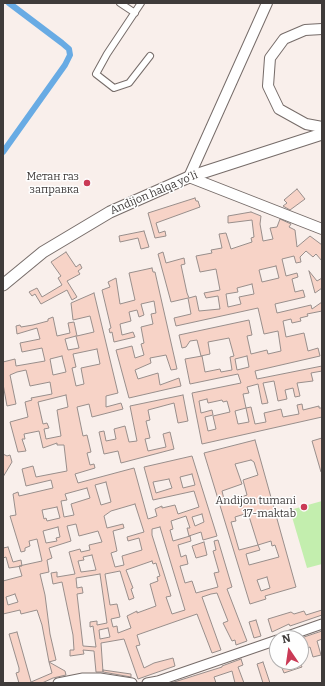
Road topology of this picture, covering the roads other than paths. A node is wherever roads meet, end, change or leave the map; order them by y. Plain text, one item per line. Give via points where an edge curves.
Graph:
1 (120, 3) edge
2 (141, 3) edge
3 (267, 3) edge
4 (135, 13) junction
5 (322, 29) edge
6 (150, 56) dead end
7 (322, 127) edge
8 (322, 134) edge
9 (189, 177) junction
10 (322, 229) edge
11 (3, 285) edge
12 (322, 624) edge
13 (305, 630) edge
14 (269, 643) edge
15 (58, 683) edge
16 (132, 683) edge
17 (147, 683) edge

1 - 4 street
2 - 4 street
3 - 9 main road
4 - 6 street via 96,74 114,88 129,83
5 - 7 main road via 305,30 284,39 270,58 268,86 279,108 306,124
8 - 9 highway, Andijon halqa yo‘li
9 - 10 main road
9 - 11 highway, Andijon halqa yo‘li via 110,212 64,238
12 - 13 street
14 - 17 street
15 - 16 street via 94,678

